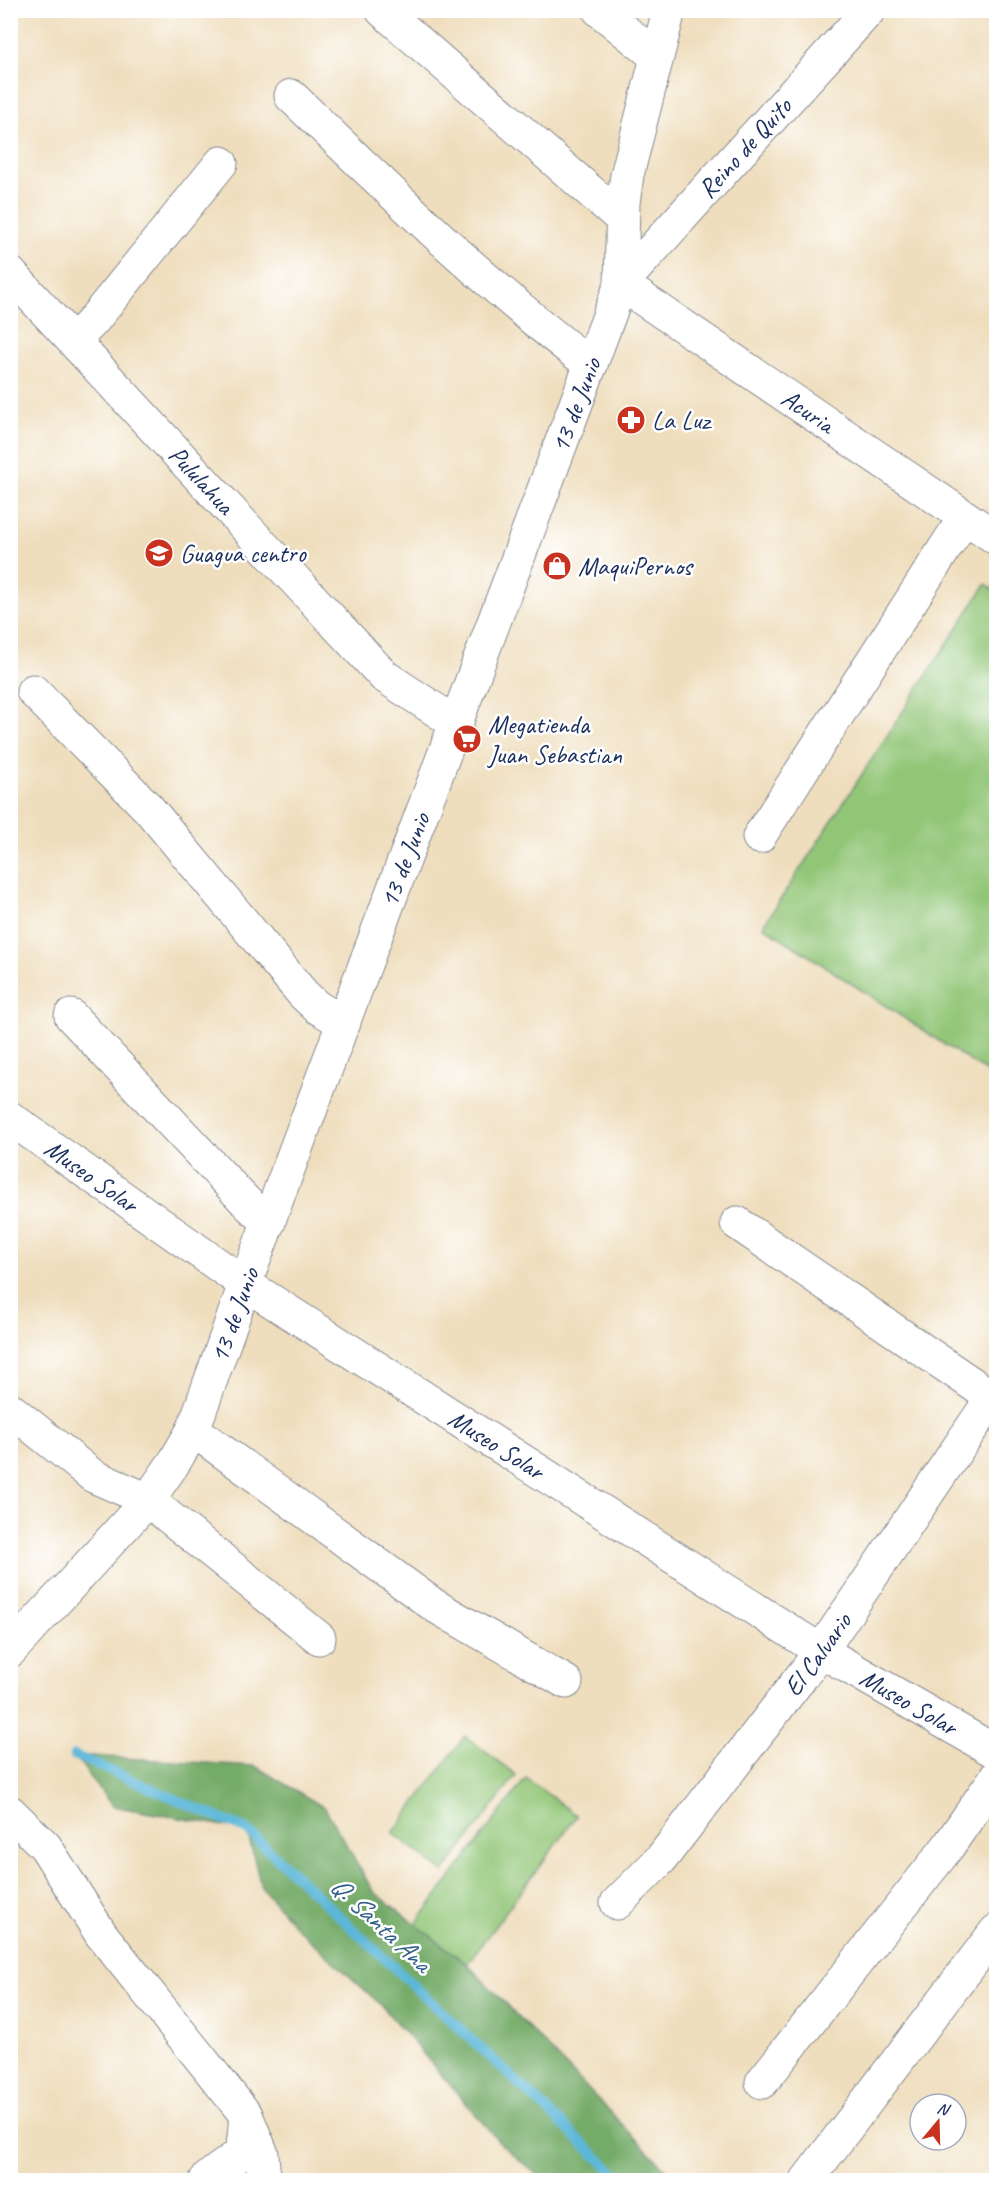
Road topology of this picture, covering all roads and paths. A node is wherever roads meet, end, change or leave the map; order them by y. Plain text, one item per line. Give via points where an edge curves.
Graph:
1 (382, 10) edge
2 (599, 10) edge
3 (669, 10) edge
4 (869, 10) edge
5 (657, 57) junction
6 (291, 96) dead end
7 (222, 163) dead end
8 (622, 219) junction
9 (10, 273) edge
10 (621, 284) junction
11 (74, 341) junction
12 (591, 366) junction
13 (965, 517) junction
14 (996, 538) edge
15 (33, 691) dead end
16 (457, 724) junction
17 (759, 837) dead end
18 (71, 1016) dead end
19 (344, 1023) junction
20 (10, 1118) edge
21 (269, 1222) junction
22 (737, 1223) dead end
23 (245, 1284) junction
24 (995, 1395) edge
25 (10, 1408) edge
26 (193, 1430) junction
27 (148, 1500) junction
28 (319, 1638) dead end
29 (10, 1651) edge
30 (821, 1651) junction
31 (566, 1682) dead end
32 (996, 1752) edge
33 (996, 1777) edge
34 (10, 1812) edge
35 (617, 1903) dead end
36 (996, 1931) edge
37 (762, 2082) dead end
38 (246, 2115) junction
39 (206, 2181) edge
40 (264, 2181) edge
41 (807, 2181) edge

1 - 8 street
2 - 5 street
3 - 5 street, 13 de Junio
4 - 10 street, Reino de Quito
5 - 8 street, 13 de Junio via 627,176
6 - 12 street via 428,226
7 - 11 street
8 - 10 street, 13 de Junio
9 - 11 street, Pululahua
10 - 12 street, 13 de Junio
10 - 13 street, Acuria
11 - 16 street, Pululahua via 384,676
12 - 16 street, 13 de Junio
13 - 14 street, Acuria
13 - 17 street
15 - 19 street via 148,808 303,994
16 - 19 street, 13 de Junio
18 - 21 street
19 - 21 street, 13 de Junio
20 - 23 street, Museo Solar
21 - 23 street, 13 de Junio
22 - 24 street
23 - 26 street, 13 de Junio
23 - 30 street, Museo Solar
24 - 30 street, El Calvario
25 - 27 street via 93,1476
26 - 27 street, 13 de Junio
26 - 31 street via 435,1606
27 - 28 street
27 - 29 street, 13 de Junio
30 - 32 street, Museo Solar
30 - 35 street, El Calvario via 661,1859
33 - 37 street via 947,1848
34 - 38 street via 45,1846 101,1934
36 - 41 street
38 - 39 street via 237,2156
38 - 40 street via 262,2154

